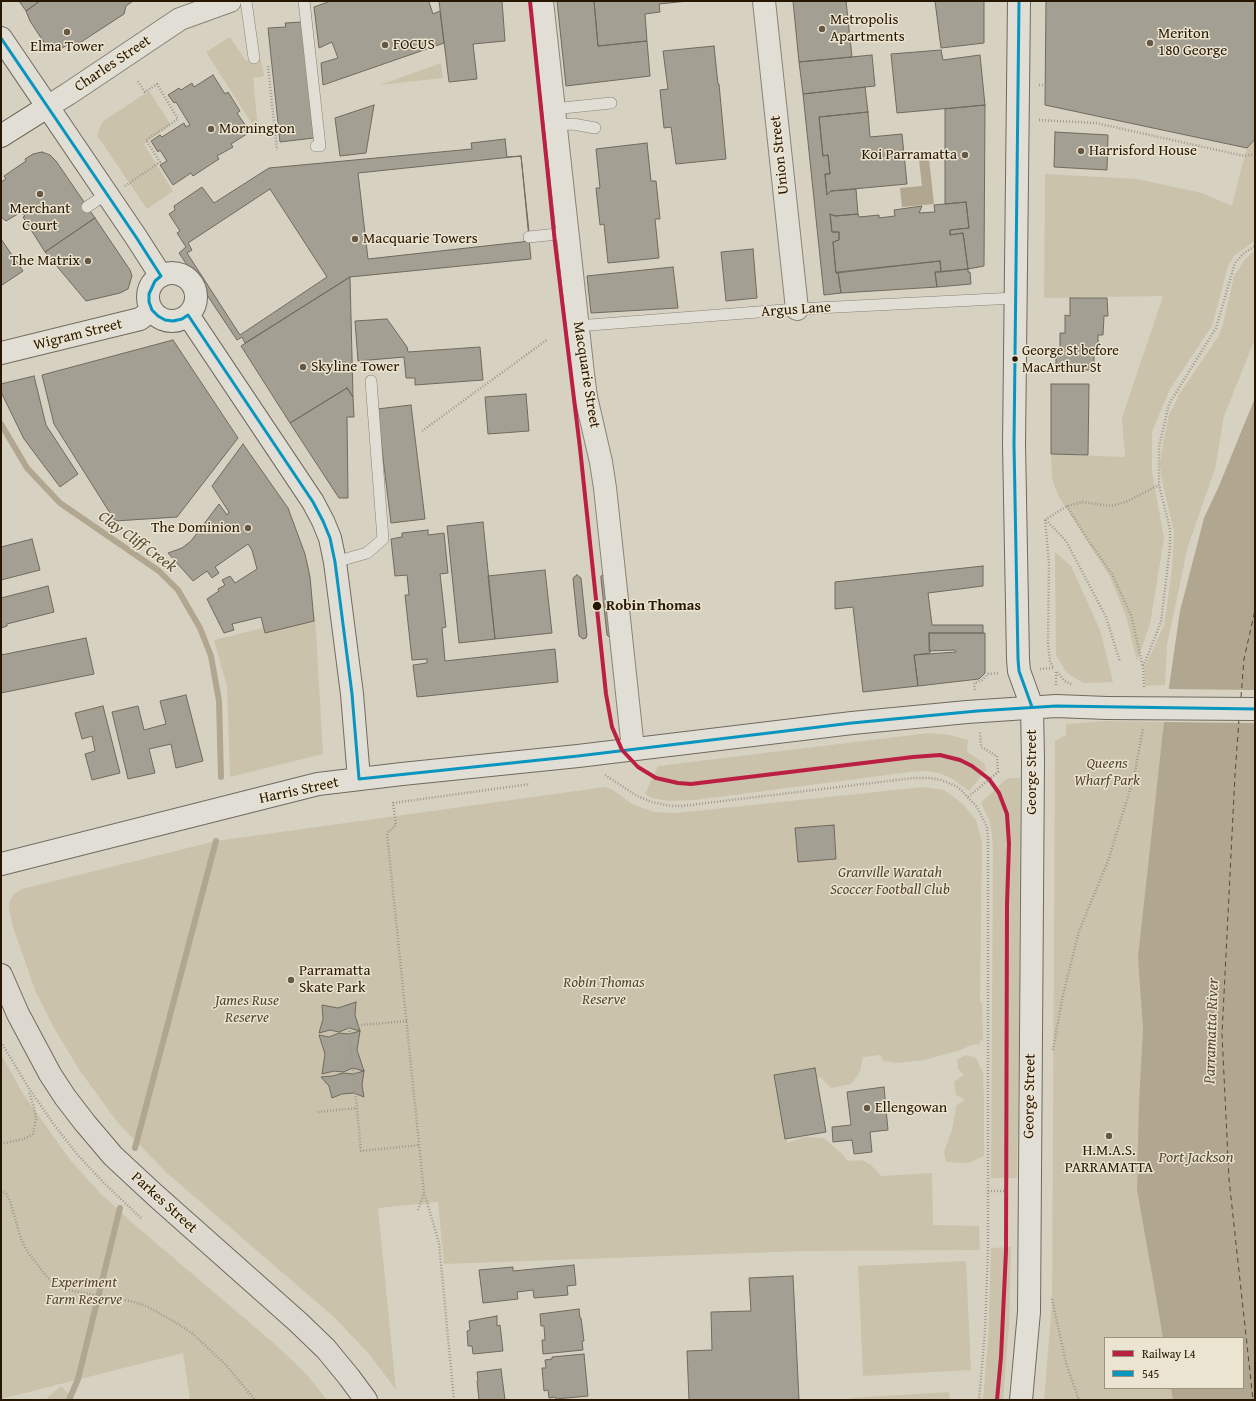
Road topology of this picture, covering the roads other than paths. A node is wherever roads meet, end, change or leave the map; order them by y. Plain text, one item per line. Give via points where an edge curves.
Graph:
1 (230, 1) edge
2 (246, 1) edge
3 (304, 1) edge
4 (542, 1) edge
5 (764, 1) edge
6 (1018, 1) edge
7 (1, 38) edge
8 (254, 58) dead end
9 (611, 103) dead end
10 (47, 107) junction
11 (554, 117) junction
12 (595, 128) dead end
13 (1, 136) edge
14 (316, 146) dead end
15 (115, 190) junction
16 (87, 207) dead end
17 (567, 233) junction
18 (529, 237) dead end
19 (161, 276) junction
20 (1015, 298) junction
21 (152, 310) junction
22 (797, 310) junction
23 (188, 315) junction
24 (577, 326) junction
25 (1, 353) edge
26 (371, 381) dead end
27 (336, 562) junction
28 (1032, 707) junction
29 (1255, 709) edge
30 (633, 749) junction
31 (359, 779) junction
32 (1, 864) edge
33 (1, 975) edge
34 (366, 1400) edge
35 (1021, 1400) edge

1 - 10 street, Charles Street via 180,19
2 - 8 lane
3 - 14 lane via 320,146
4 - 11 street, Macquarie Street
5 - 22 street, Union Street
6 - 20 street, George Street
7 - 10 street
9 - 11 lane
10 - 13 street, Charles Street
10 - 15 street
11 - 12 lane
11 - 17 street, Macquarie Street
15 - 16 lane
15 - 19 street
17 - 18 lane
17 - 24 street, Macquarie Street
19 - 21 street via 155,281 149,294
19 - 23 street via 175,274 189,279 196,292 196,300
20 - 22 lane, Argus Lane
20 - 28 street, George Street via 1014,444 1018,659
21 - 23 street via 165,320 178,320
21 - 25 street, Wigram Street via 140,319
22 - 24 lane, Argus Lane
23 - 27 street via 313,502 330,538
24 - 30 street, Macquarie Street via 586,397 605,488
26 - 27 lane via 383,540 367,553
27 - 31 street
28 - 29 street, Harris Street, bridge
28 - 30 street, Harris Street via 852,723
28 - 35 street, George Street via 1029,1312
30 - 31 street, Harris Street
31 - 32 street, Harris Street via 318,784
33 - 34 main road, Parkes Street via 18,1014 50,1074 65,1097 113,1156 326,1349

